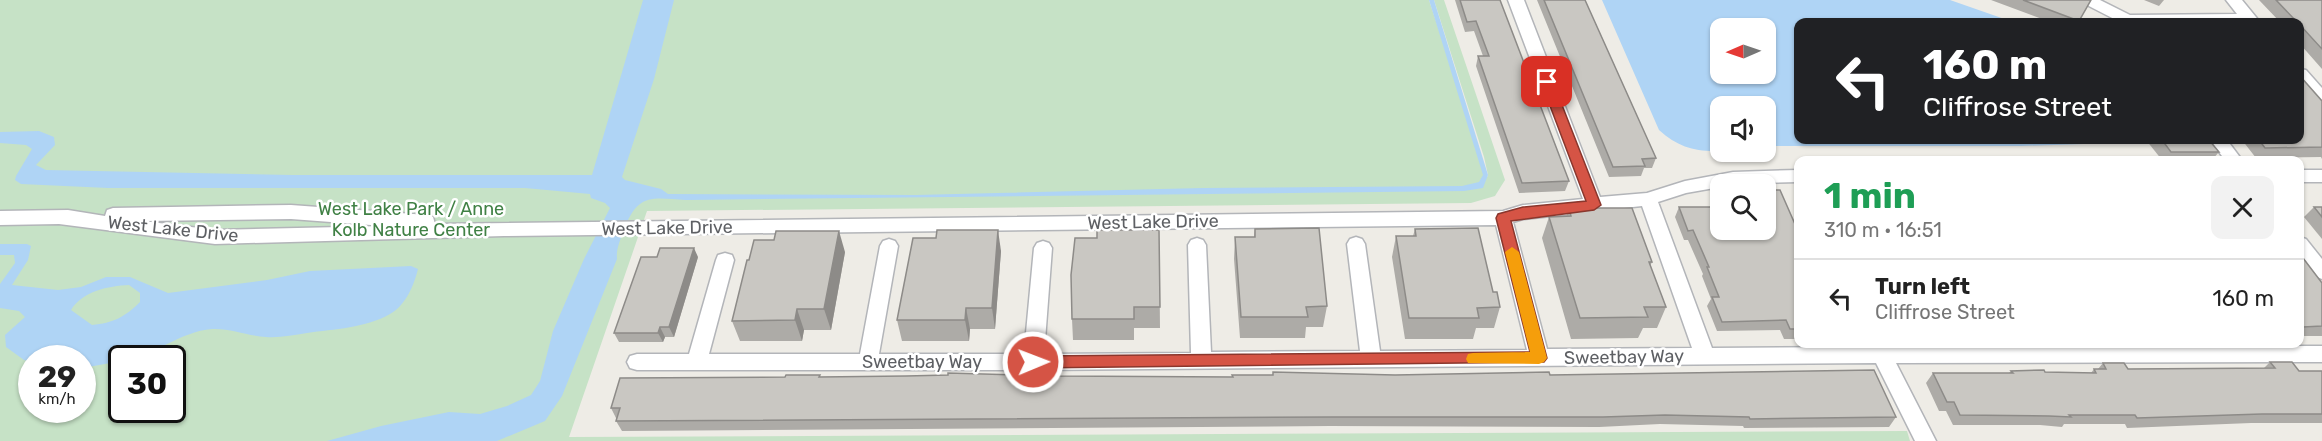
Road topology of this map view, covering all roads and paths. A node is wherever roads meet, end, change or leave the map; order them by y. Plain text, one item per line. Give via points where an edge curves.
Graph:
1 (1516, 0) edge
2 (2088, 0) edge
3 (2234, 0) edge
4 (2122, 18) edge
5 (2248, 18) edge
6 (2304, 79) edge
7 (2322, 99) edge
8 (2221, 144) edge
9 (2231, 156) edge
10 (2304, 176) edge
11 (2322, 176) edge
12 (1794, 180) edge
13 (1648, 199) junction
14 (1594, 205) junction
15 (230, 212) junction
16 (58, 217) junction
17 (0, 218) edge
18 (1503, 218) junction
19 (504, 229) junction
20 (215, 237) junction
21 (1356, 244) dead end
22 (889, 246) dead end
23 (1197, 246) dead end
24 (1043, 248) dead end
25 (2304, 249) edge
26 (725, 260) dead end
27 (2322, 272) edge
28 (1879, 349) edge
29 (2048, 349) edge
30 (2216, 349) edge
31 (2322, 354) edge
32 (1705, 356) junction
33 (1539, 358) junction
34 (1202, 360) junction
35 (1371, 360) junction
36 (637, 362) dead end
37 (697, 362) junction
38 (868, 362) junction
39 (1033, 362) junction
40 (1926, 441) edge

1 - 14 street
2 - 4 street
3 - 5 street
6 - 7 street
8 - 9 street
10 - 11 street
12 - 13 street, West Lake Drive via 1733,178
13 - 14 street, West Lake Drive
13 - 32 street
14 - 18 street, West Lake Drive via 1523,212
15 - 16 street, West Lake Drive
15 - 19 street, West Lake Drive via 328,214
15 - 20 street
16 - 17 street, West Lake Drive
16 - 20 street, West Lake Drive
18 - 19 street, West Lake Drive
18 - 33 street
19 - 20 street, West Lake Drive
21 - 35 street
22 - 38 street
23 - 34 street
24 - 39 street
25 - 27 street
26 - 37 street
28 - 29 street, Sweetbay Way
28 - 32 street, Sweetbay Way
28 - 40 street
29 - 30 street, Sweetbay Way
30 - 31 street, Sweetbay Way
32 - 33 street, Sweetbay Way
33 - 35 street, Sweetbay Way
34 - 35 street, Sweetbay Way
34 - 39 street, Sweetbay Way
36 - 37 street, Sweetbay Way
37 - 38 street, Sweetbay Way
38 - 39 street, Sweetbay Way

